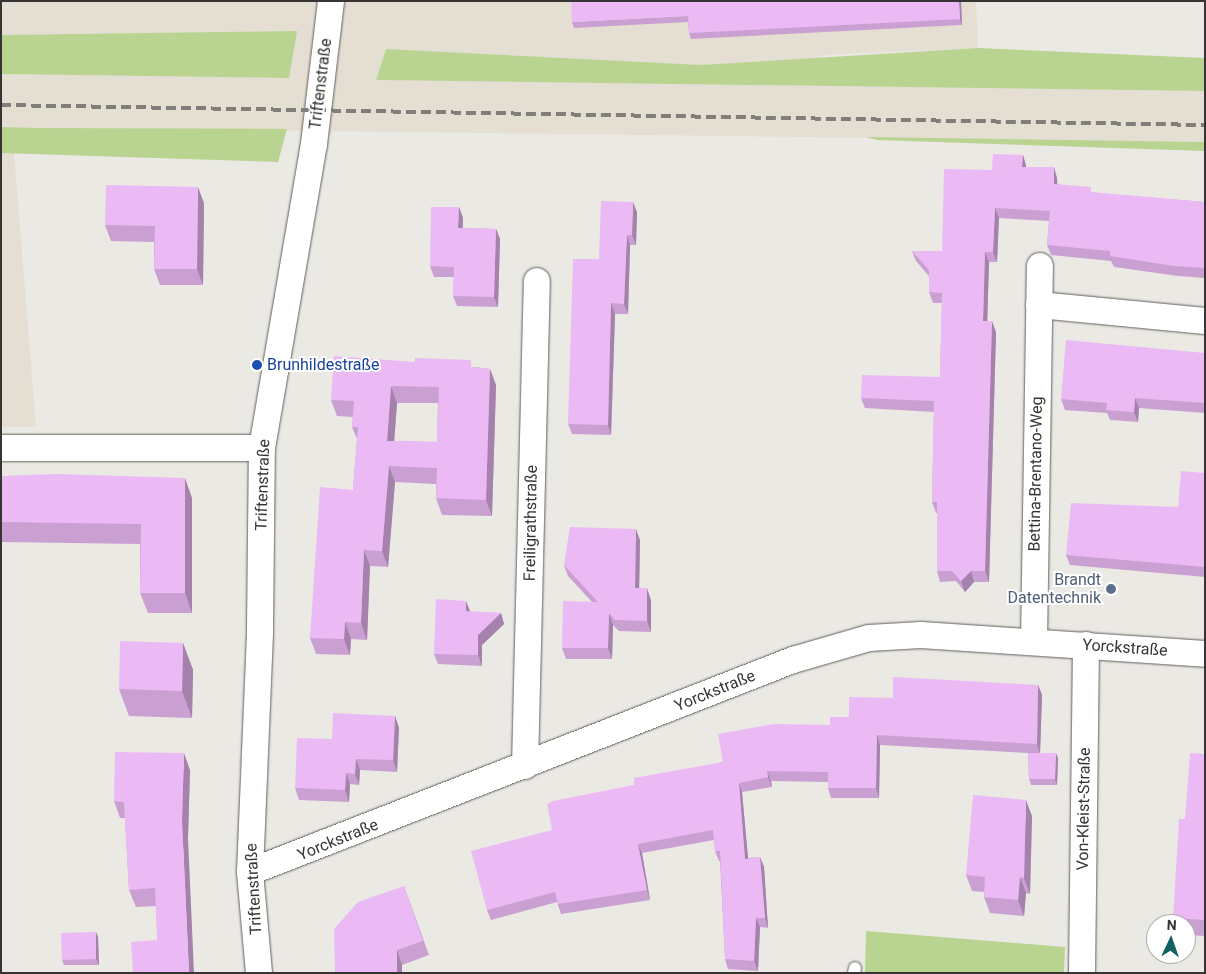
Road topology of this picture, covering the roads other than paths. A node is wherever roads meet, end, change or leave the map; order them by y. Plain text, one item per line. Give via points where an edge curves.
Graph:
1 (332, 1) edge
2 (1040, 266) dead end
3 (537, 280) dead end
4 (1039, 305) junction
5 (1205, 321) edge
6 (1, 448) edge
7 (262, 448) junction
8 (1034, 642) junction
9 (1086, 645) junction
10 (1205, 654) edge
11 (525, 766) junction
12 (250, 872) junction
13 (259, 973) edge
14 (1082, 973) edge

1 - 7 street, Triftenstraße via 314,144
2 - 4 street, Bettina-Brentano-Weg
3 - 11 street, Freiligrathstraße
4 - 5 street
4 - 8 street, Bettina-Brentano-Weg
6 - 7 street
7 - 12 street, Triftenstraße via 260,629
8 - 9 street, Yorckstraße
8 - 11 street, Yorckstraße via 921,635 869,638 793,660
9 - 10 street, Yorckstraße
9 - 14 street, Von-Kleist-Straße
11 - 12 street, Yorckstraße
12 - 13 street, Triftenstraße

